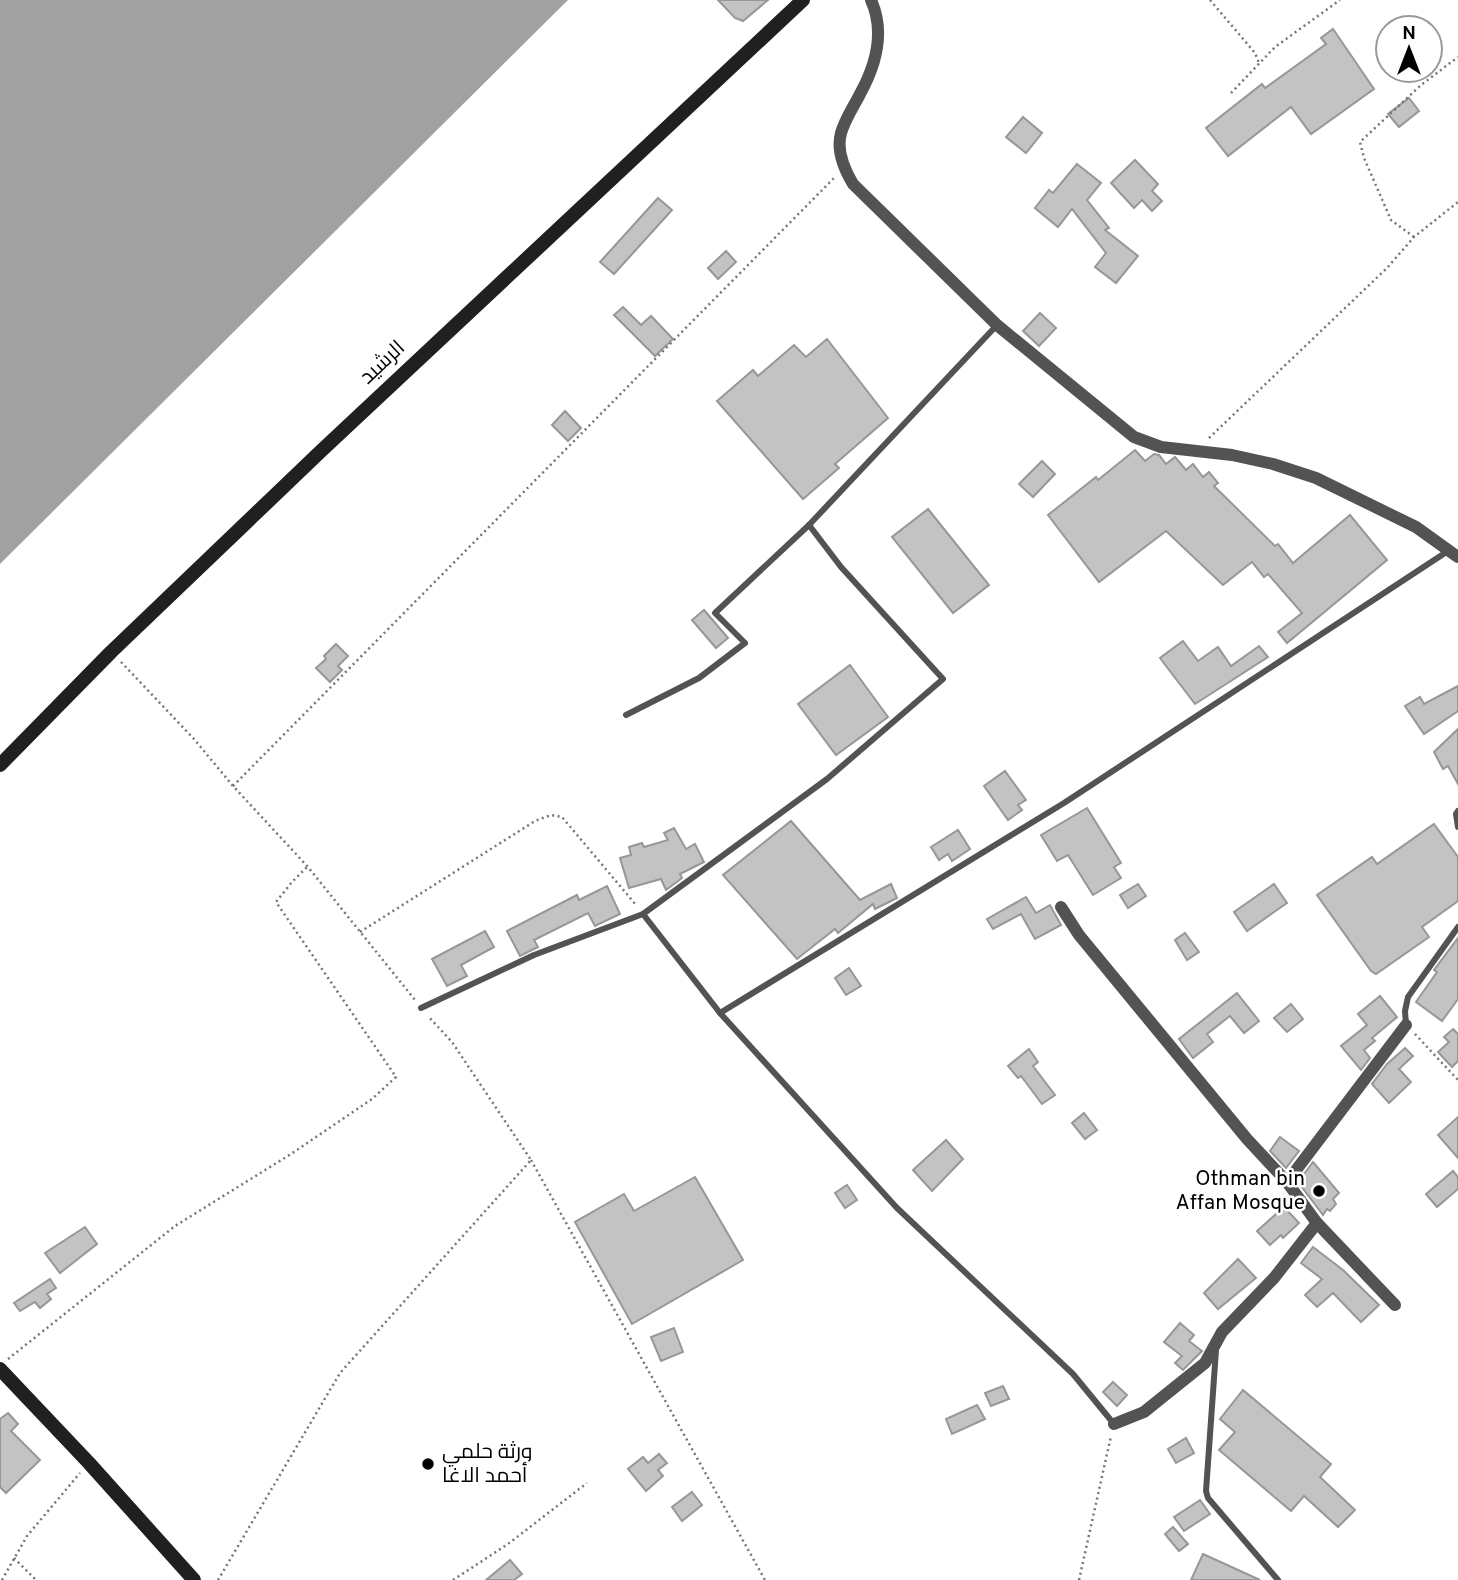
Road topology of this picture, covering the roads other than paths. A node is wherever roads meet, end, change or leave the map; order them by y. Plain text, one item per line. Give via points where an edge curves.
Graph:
1 (803, 0) edge
2 (872, 0) edge
3 (997, 325) junction
4 (809, 525) junction
5 (1453, 553) edge
6 (626, 715) dead end
7 (0, 765) edge
8 (1458, 811) edge
9 (1458, 827) edge
10 (1061, 907) dead end
11 (643, 914) junction
12 (1458, 927) edge
13 (421, 1008) road end
14 (720, 1013) junction
15 (1406, 1025) joint
16 (1287, 1182) junction
17 (1317, 1223) junction
18 (1395, 1305) dead end
19 (1217, 1345) junction
20 (0, 1367) edge
21 (1114, 1423) joint
22 (194, 1580) edge
23 (1278, 1580) edge

1 - 7 main road, الرشيد via 418,359 111,652
2 - 3 street via 877,50 841,134 844,168 853,184
3 - 4 lane
3 - 5 street via 1135,438 1161,447 1242,457 1316,478 1416,527
4 - 6 lane via 715,613 745,643 699,678
4 - 11 lane via 943,679 827,779
5 - 14 lane via 1064,803
8 - 9 lane
10 - 16 street via 1155,1029
11 - 13 lane via 534,955
11 - 14 lane
12 - 15 lane via 1408,997
14 - 21 lane via 897,1208 1073,1374
15 - 16 street
16 - 17 street
17 - 18 street
17 - 19 street via 1274,1278 1222,1332
19 - 21 street via 1205,1363 1144,1412
19 - 23 lane via 1206,1491 1212,1504
20 - 22 main road

